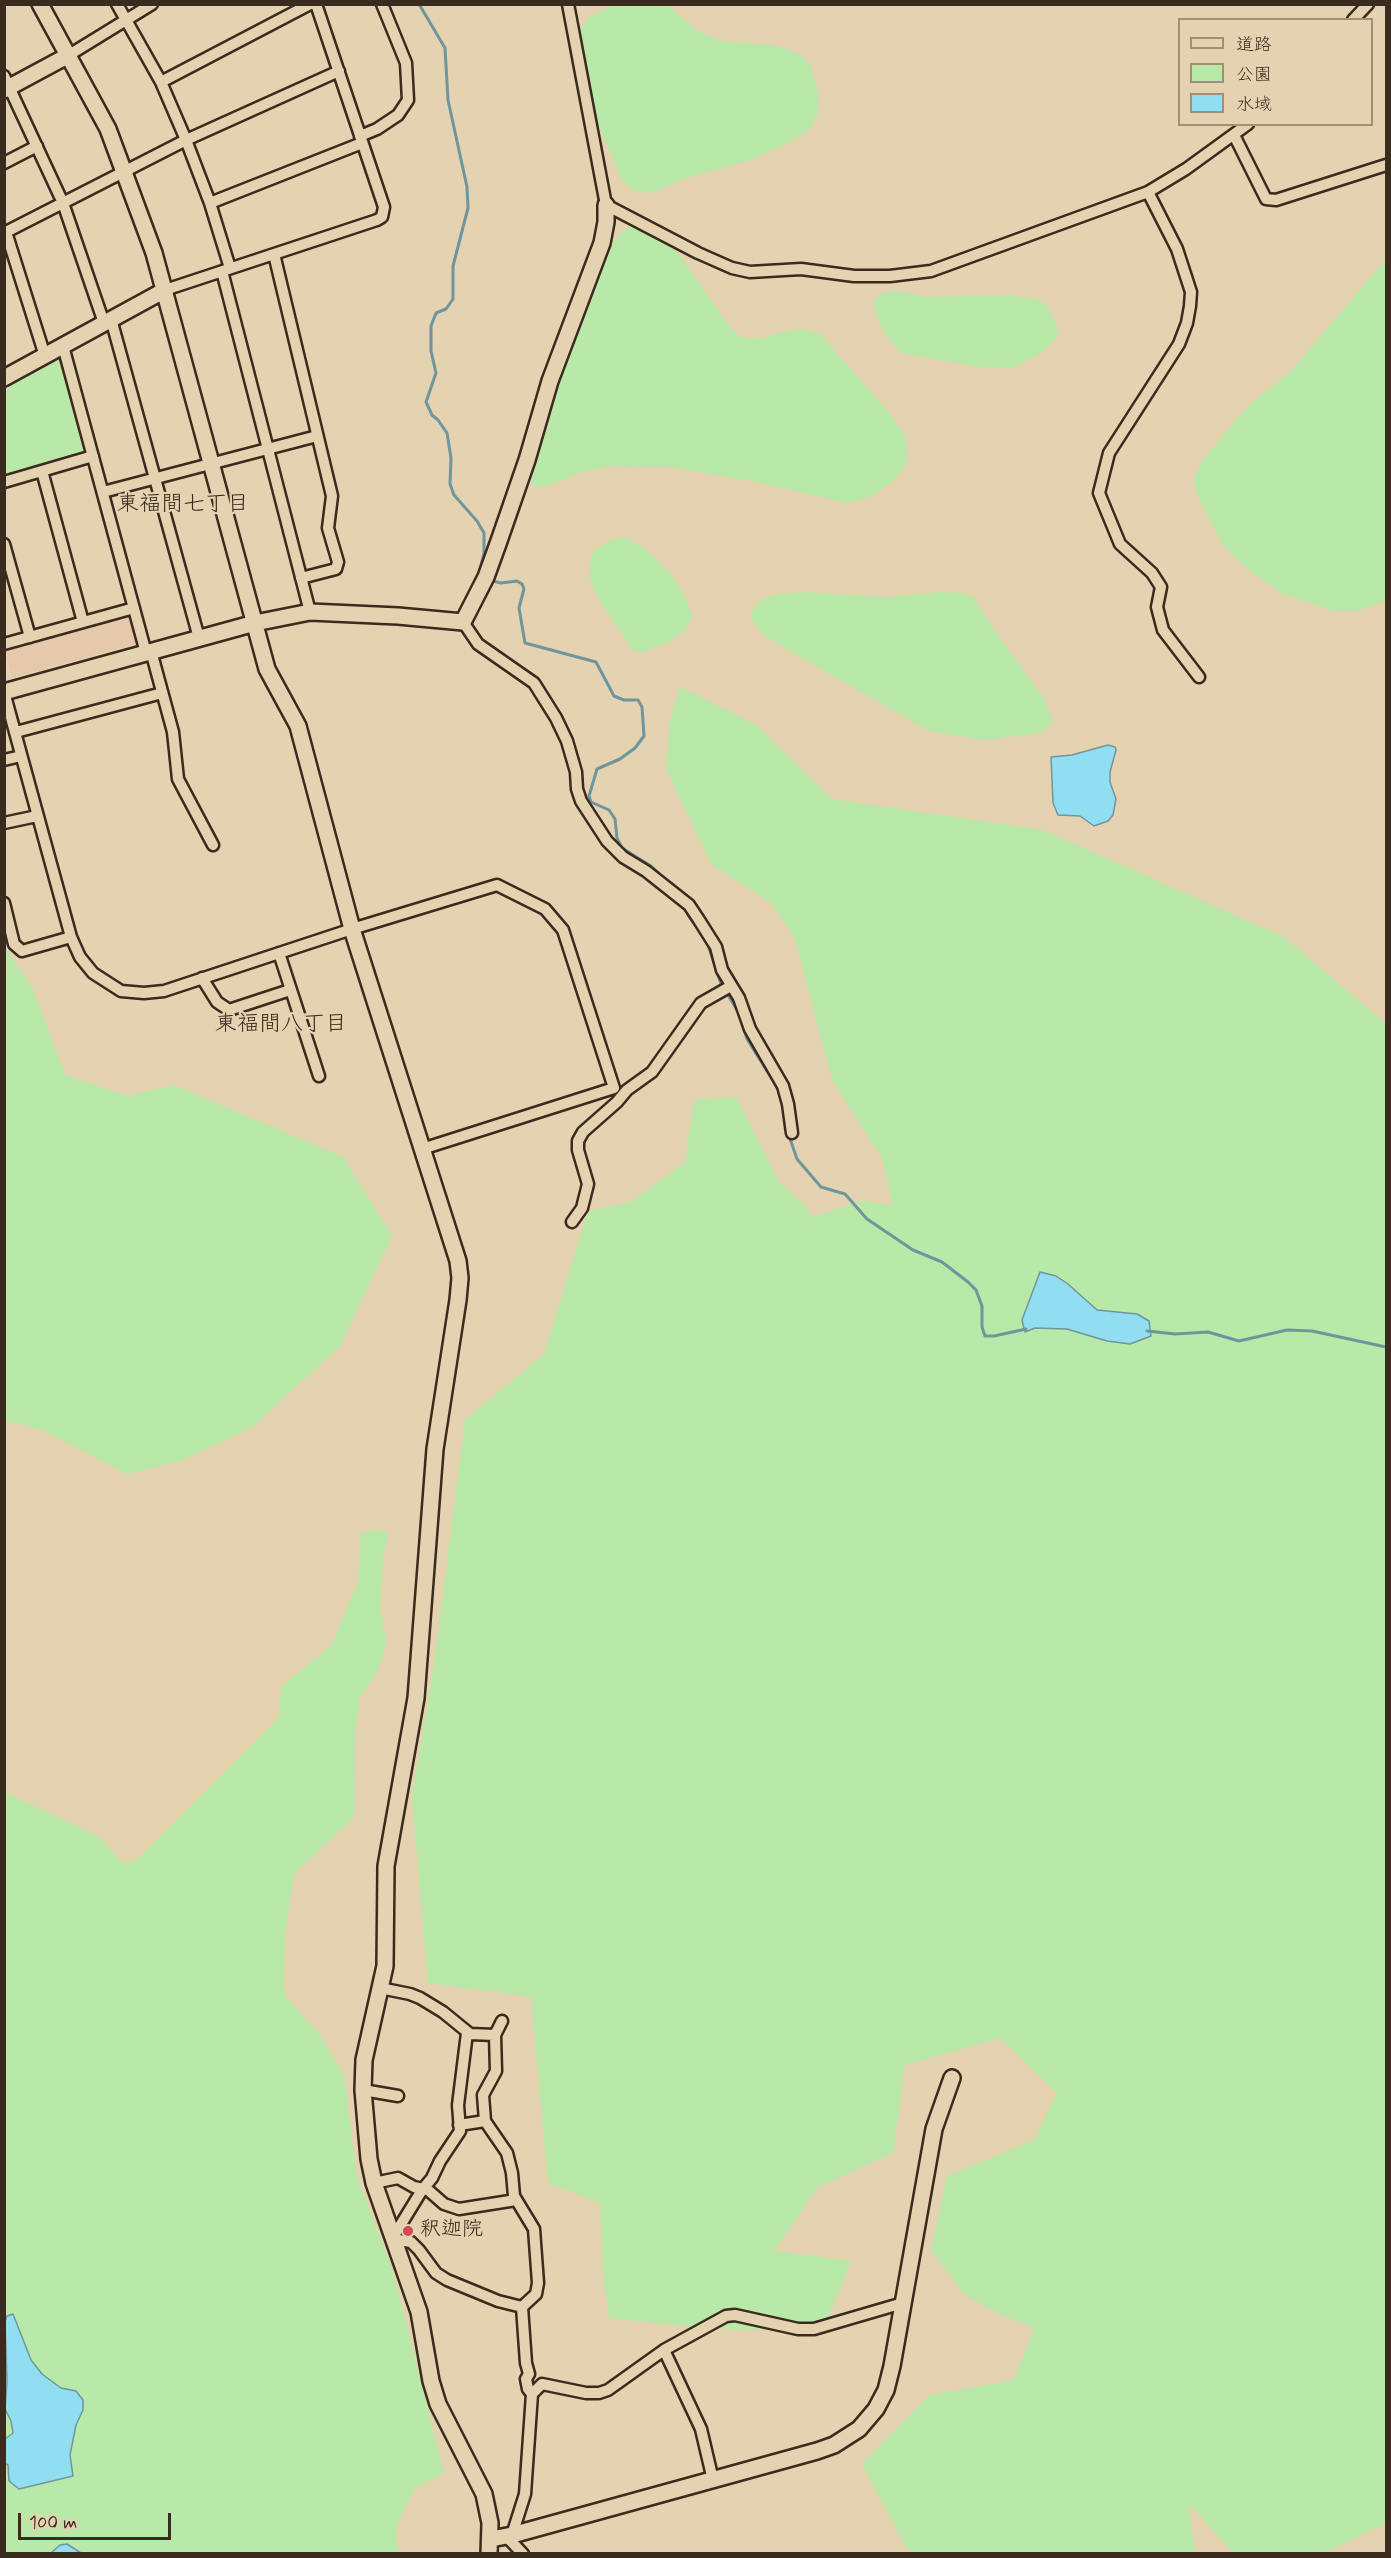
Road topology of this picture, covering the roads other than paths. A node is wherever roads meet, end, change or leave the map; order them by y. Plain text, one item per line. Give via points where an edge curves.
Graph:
1 (40, 4) edge
2 (117, 4) edge
3 (152, 4) edge
4 (310, 4) edge
5 (316, 4) edge
6 (382, 4) edge
7 (568, 4) edge
8 (1368, 4) edge
9 (1355, 18) edge
10 (126, 20) junction
11 (69, 55) junction
12 (339, 71) junction
13 (161, 82) junction
14 (6, 84) edge
15 (1245, 126) edge
16 (1234, 135) junction
17 (361, 139) junction
18 (186, 140) junction
19 (37, 146) junction
20 (4, 163) edge
21 (1386, 165) edge
22 (125, 170) junction
23 (1148, 192) junction
24 (63, 203) junction
25 (210, 203) junction
26 (606, 205) junction
27 (5, 233) edge
28 (274, 254) junction
29 (226, 269) junction
30 (165, 290) junction
31 (107, 321) junction
32 (63, 346) junction
33 (45, 356) junction
34 (4, 378) edge
35 (317, 436) junction
36 (267, 449) junction
37 (93, 456) junction
38 (212, 463) junction
39 (42, 471) junction
40 (155, 478) junction
41 (4, 482) edge
42 (103, 492) junction
43 (4, 544) edge
44 (301, 578) junction
45 (134, 608) junction
46 (310, 612) junction
47 (83, 622) junction
48 (463, 622) junction
49 (255, 624) junction
50 (30, 637) junction
51 (199, 638) junction
52 (4, 644) edge
53 (148, 652) junction
54 (1199, 677) dead end
55 (4, 692) edge
56 (162, 693) junction
57 (16, 732) junction
58 (21, 756) junction
59 (4, 760) edge
60 (37, 816) junction
61 (4, 823) edge
62 (213, 845) dead end
63 (4, 903) edge
64 (352, 929) junction
65 (71, 937) junction
66 (279, 953) junction
67 (202, 978) junction
68 (730, 986) junction
69 (290, 990) junction
70 (319, 1076) dead end
71 (614, 1088) junction
72 (627, 1090) junction
73 (792, 1133) dead end
74 (422, 1149) junction
75 (572, 1222) dead end
76 (380, 1988) junction
77 (501, 2021) dead end
78 (467, 2032) junction
79 (495, 2035) junction
80 (952, 2078) dead end
81 (363, 2090) junction
82 (398, 2096) dead end
83 (484, 2121) junction
84 (459, 2124) junction
85 (374, 2182) junction
86 (422, 2190) junction
87 (516, 2200) junction
88 (392, 2239) junction
89 (903, 2303) junction
90 (522, 2307) junction
91 (664, 2350) junction
92 (529, 2374) junction
93 (542, 2384) junction
94 (532, 2394) junction
95 (713, 2480) junction
96 (509, 2536) junction
97 (490, 2546) edge
98 (523, 2553) edge

1 - 11 street
2 - 10 street
3 - 10 street
4 - 13 street
5 - 12 street
6 - 17 street via 406,63 408,100 398,116
7 - 26 street
8 - 9 street
10 - 11 street
10 - 13 street
11 - 14 street
11 - 22 street
12 - 17 street
12 - 18 street
13 - 18 street
14 - 19 street
15 - 16 street
16 - 21 street via 1266,199 1276,200
16 - 23 street
17 - 25 street
17 - 28 street via 384,207 382,217
18 - 22 street
18 - 25 street
19 - 20 street
19 - 24 street
22 - 24 street
22 - 30 street
23 - 26 street via 931,271 890,276 801,269 750,272 732,268
23 - 54 street via 1180,258 1191,292 1190,306 1179,344 1109,453 1099,493 1120,544 1152,573 1161,587 1157,607 1163,630
24 - 27 street
24 - 31 street
25 - 29 street
26 - 48 street via 602,243 550,381 486,577
27 - 33 street
28 - 29 street
28 - 35 street
29 - 30 street
29 - 36 street
30 - 31 street
30 - 38 street
31 - 32 street
31 - 40 street
32 - 33 street
32 - 37 street
33 - 34 street
35 - 36 street
35 - 44 street via 332,496 328,528 338,562 336,569
36 - 38 street
36 - 44 street
37 - 39 street
37 - 42 street
38 - 40 street
38 - 49 street
39 - 41 street
39 - 47 street
40 - 42 street
40 - 51 street
42 - 45 street
43 - 50 street
44 - 46 street
45 - 47 street
45 - 53 street
46 - 48 street
46 - 49 street
47 - 50 street
48 - 68 street via 478,644 534,683 567,741 581,801 607,841 623,857 688,905 716,947
49 - 51 street
49 - 64 street via 267,669 293,713 304,744
50 - 52 street
51 - 53 street
53 - 55 street
53 - 56 street
55 - 57 street
56 - 57 street
56 - 62 street via 173,732 178,779
57 - 58 street
58 - 59 street
58 - 60 street
60 - 61 street
60 - 65 street
63 - 65 street via 14,944 22,951
64 - 66 street
64 - 71 street via 497,885 545,909 563,930
64 - 74 street
65 - 67 street via 93,973 121,991 164,991
66 - 67 street
66 - 69 street
67 - 69 street via 217,1002 229,1010
68 - 72 street via 701,1003 652,1072
68 - 73 street via 783,1086
69 - 70 street
71 - 72 street
71 - 74 street
72 - 75 street via 582,1132 578,1141 588,1184 586,1198
74 - 76 street via 460,1278 435,1449 416,1698 386,1866 385,1966
76 - 78 street via 420,1998
76 - 81 street via 364,2060
77 - 79 street
78 - 79 street
78 - 84 street
79 - 83 street via 496,2071 483,2095
80 - 89 street via 934,2129
81 - 82 street
81 - 85 street via 363,2116
83 - 84 street
83 - 87 street via 507,2153
84 - 86 street via 459,2131
85 - 86 street via 398,2178
85 - 88 street
86 - 87 street via 459,2210
86 - 88 street
87 - 90 street via 534,2229 538,2268 536,2294
88 - 90 street via 411,2242 436,2273 447,2280
88 - 97 street via 419,2312 436,2397 484,2494
89 - 91 street via 814,2329 726,2316
89 - 95 street via 886,2390 859,2429 817,2451
90 - 92 street
91 - 93 street via 598,2393
91 - 95 street via 701,2429
92 - 93 street
92 - 94 street via 526,2379
93 - 94 street
94 - 96 street via 525,2494
95 - 96 street
96 - 97 street
96 - 98 street

